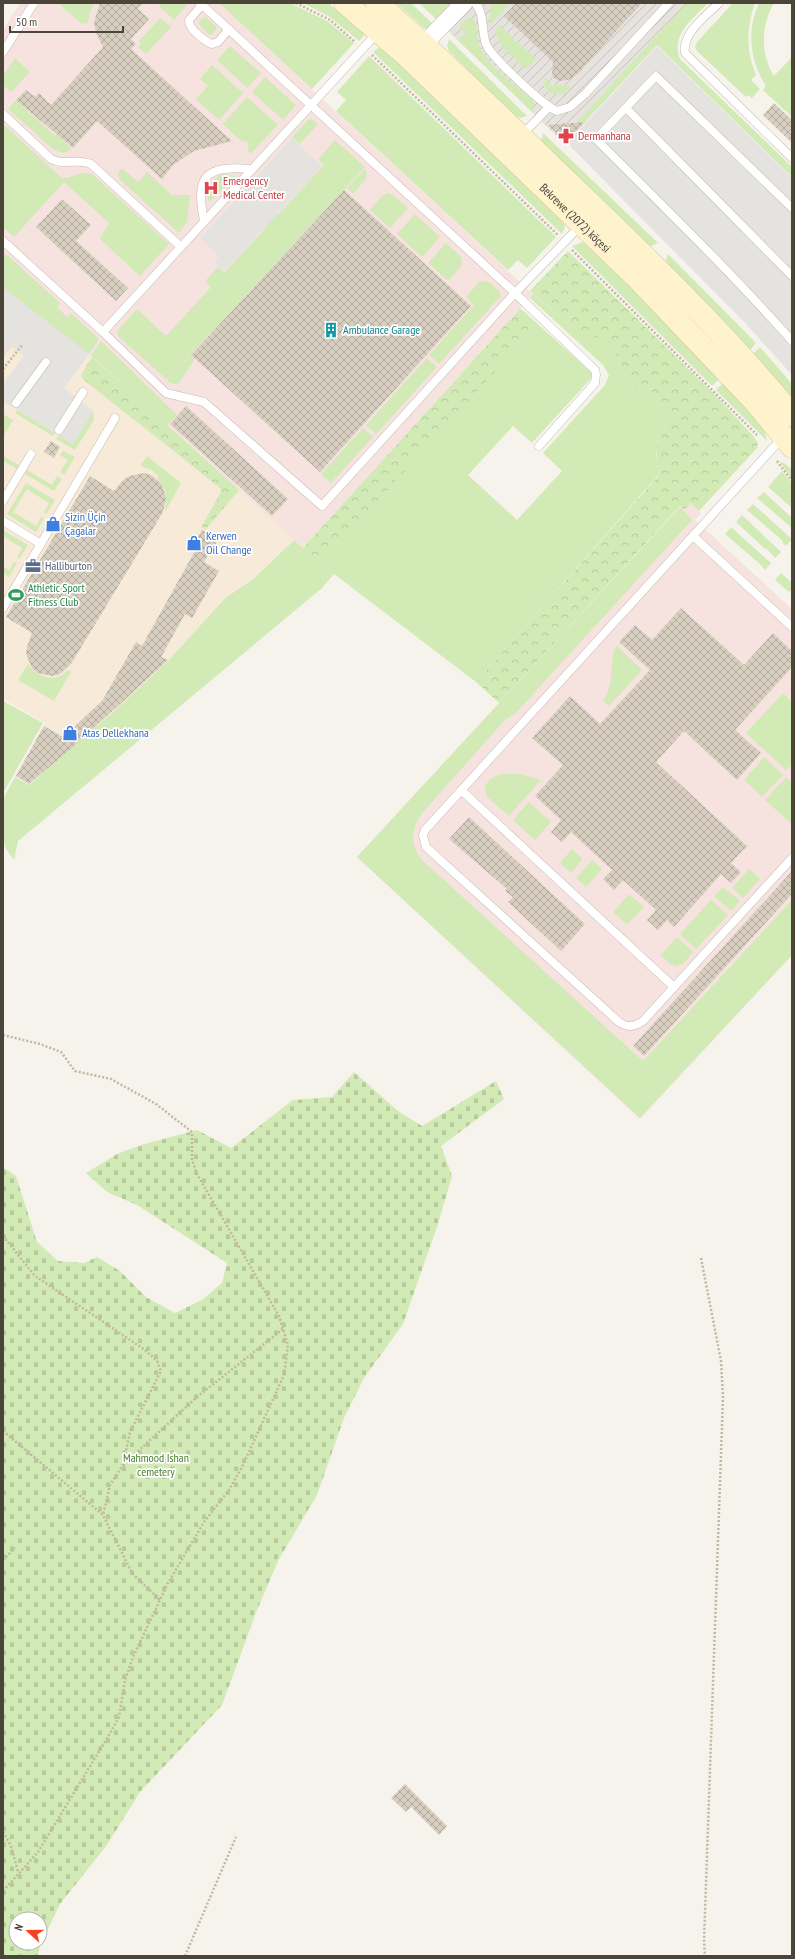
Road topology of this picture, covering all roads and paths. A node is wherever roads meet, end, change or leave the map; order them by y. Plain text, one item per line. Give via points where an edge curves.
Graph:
1 (34, 3) edge
2 (296, 3) edge
3 (377, 3) edge
4 (464, 3) edge
5 (475, 3) edge
6 (669, 3) edge
7 (719, 3) edge
8 (201, 4) edge
9 (353, 5) edge
10 (229, 29) junction
11 (379, 31) junction
12 (362, 47) junction
13 (417, 51) junction
14 (3, 52) edge
15 (310, 104) junction
16 (549, 107) junction
17 (626, 108) junction
18 (3, 114) edge
19 (521, 136) junction
20 (792, 158) edge
21 (251, 169) junction
22 (792, 208) edge
23 (204, 222) junction
24 (582, 224) junction
25 (3, 242) edge
26 (564, 242) junction
27 (181, 247) junction
28 (792, 276) edge
29 (515, 294) junction
30 (103, 332) junction
31 (792, 341) edge
32 (23, 344) dead end
33 (46, 362) dead end
34 (3, 369) edge
35 (82, 392) dead end
36 (16, 403) dead end
37 (792, 415) edge
38 (114, 418) dead end
39 (59, 430) dead end
40 (782, 445) edge
41 (538, 446) dead end
42 (31, 454) dead end
43 (792, 481) edge
44 (3, 501) edge
45 (3, 521) edge
46 (693, 536) junction
47 (41, 544) junction
48 (3, 608) edge
49 (792, 627) edge
50 (461, 790) junction
51 (792, 858) edge
52 (674, 987) junction
53 (3, 1035) edge
54 (3, 1236) edge
55 (701, 1258) dead end
56 (283, 1329) junction
57 (3, 1431) edge
58 (123, 1465) junction
59 (103, 1515) junction
60 (15, 1548) dead end
61 (3, 1560) edge
62 (160, 1600) junction
63 (3, 1832) edge
64 (236, 1837) dead end
65 (19, 1872) junction
66 (3, 1890) edge
67 (185, 1956) edge
68 (705, 1956) edge

1 - 14 lane
2 - 12 path via 330,20
3 - 13 main road, Bekrewe (2072) köçesi
4 - 13 street
5 - 16 lane via 480,8 486,45 494,56
6 - 16 lane via 576,102 561,110
7 - 20 lane via 687,37 685,53
8 - 10 lane
8 - 10 lane via 188,22 207,42 218,42
9 - 11 main road, Bekrewe (2072) köçesi
10 - 15 lane
11 - 12 lane
11 - 13 main road, Bekrewe (2072) köçesi
12 - 15 lane
12 - 26 path
13 - 19 main road, Bekrewe (2072) köçesi
13 - 24 main road, Bekrewe (2072) köçesi
15 - 21 lane
15 - 29 lane
16 - 19 lane
17 - 22 lane via 656,76
17 - 28 lane
17 - 31 lane via 596,139 764,309
18 - 27 lane via 45,154 56,161 91,164
19 - 37 main road, Bekrewe (2072) köçesi via 650,261 744,359
21 - 23 lane
21 - 23 lane via 223,168 216,170 206,179 200,192
23 - 27 lane
24 - 26 lane
24 - 40 main road, Bekrewe (2072) köçesi via 729,374
25 - 30 lane
26 - 29 lane
26 - 40 path via 765,443
27 - 30 lane
29 - 30 lane via 322,506 204,402 166,393
29 - 41 lane via 591,365 596,374 592,387
32 - 34 path
33 - 36 lane
35 - 39 lane
38 - 47 lane
40 - 43 path
40 - 46 lane
42 - 44 lane
45 - 47 lane
46 - 49 lane
46 - 50 lane
47 - 48 lane
50 - 52 lane
50 - 52 lane via 425,830 423,835 426,847 624,1026 636,1026
51 - 52 lane
53 - 56 path via 61,1052 75,1071 111,1079 156,1104 192,1132 192,1160 197,1174 279,1316
54 - 58 path via 35,1276 157,1360 161,1371 130,1432
55 - 68 path via 721,1361 723,1397
56 - 58 path via 197,1396
56 - 62 path via 288,1345 284,1375 274,1399 236,1478 204,1522
57 - 59 path
58 - 59 path via 110,1485
59 - 62 path via 132,1573
60 - 61 path
62 - 65 path via 133,1657 125,1680 119,1717 38,1852
63 - 65 path via 11,1846
64 - 67 path
65 - 66 path

